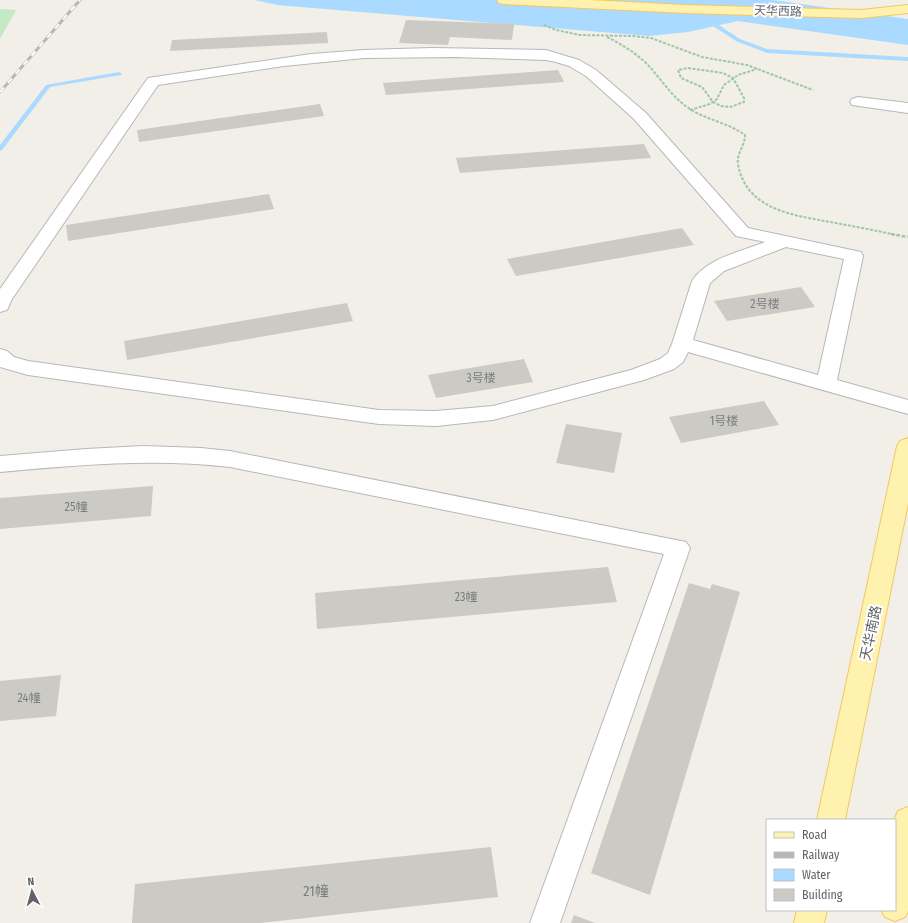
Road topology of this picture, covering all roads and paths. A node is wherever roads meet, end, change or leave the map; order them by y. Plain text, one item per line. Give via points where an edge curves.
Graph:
1 (504, 0) edge
2 (772, 0) edge
3 (908, 9) edge
4 (544, 25) dead end
5 (607, 36) junction
6 (758, 69) junction
7 (733, 78) junction
8 (813, 90) dead end
9 (713, 102) junction
10 (858, 102) dead end
11 (908, 108) edge
12 (690, 110) junction
13 (908, 237) edge
14 (785, 242) junction
15 (0, 306) edge
16 (682, 344) junction
17 (0, 356) edge
18 (826, 384) junction
19 (908, 407) edge
20 (908, 446) edge
21 (0, 464) edge
22 (831, 819) edge
23 (908, 820) edge
24 (896, 902) edge
25 (812, 911) edge
26 (895, 911) edge
27 (545, 923) edge
28 (809, 923) edge
29 (893, 923) edge

1 - 3 main road, 天华西路 via 861,14
2 - 3 main road, 天华西路
4 - 5 path via 569,33
5 - 6 path via 656,40 703,57
5 - 12 path via 646,62 670,92
6 - 7 path
6 - 8 path
7 - 9 path via 724,85
7 - 9 path via 744,102 730,107
7 - 9 path via 723,73 702,69 678,70 681,78 702,87
9 - 12 path
10 - 11 lane
12 - 13 path via 745,135 746,141 738,159 739,169 751,193 770,208
14 - 15 lane via 742,232 640,116 591,73 574,63 546,55 342,55 153,80
14 - 16 lane via 716,267 701,281
14 - 18 lane via 854,256
16 - 17 lane via 676,357 667,364 638,375 493,413 413,419 378,417 28,368 7,362
16 - 18 lane
18 - 19 lane
20 - 22 main road, 天华南路
21 - 27 lane via 109,455 197,454 230,458 678,548
23 - 24 main road
25 - 28 main road
26 - 29 main road

